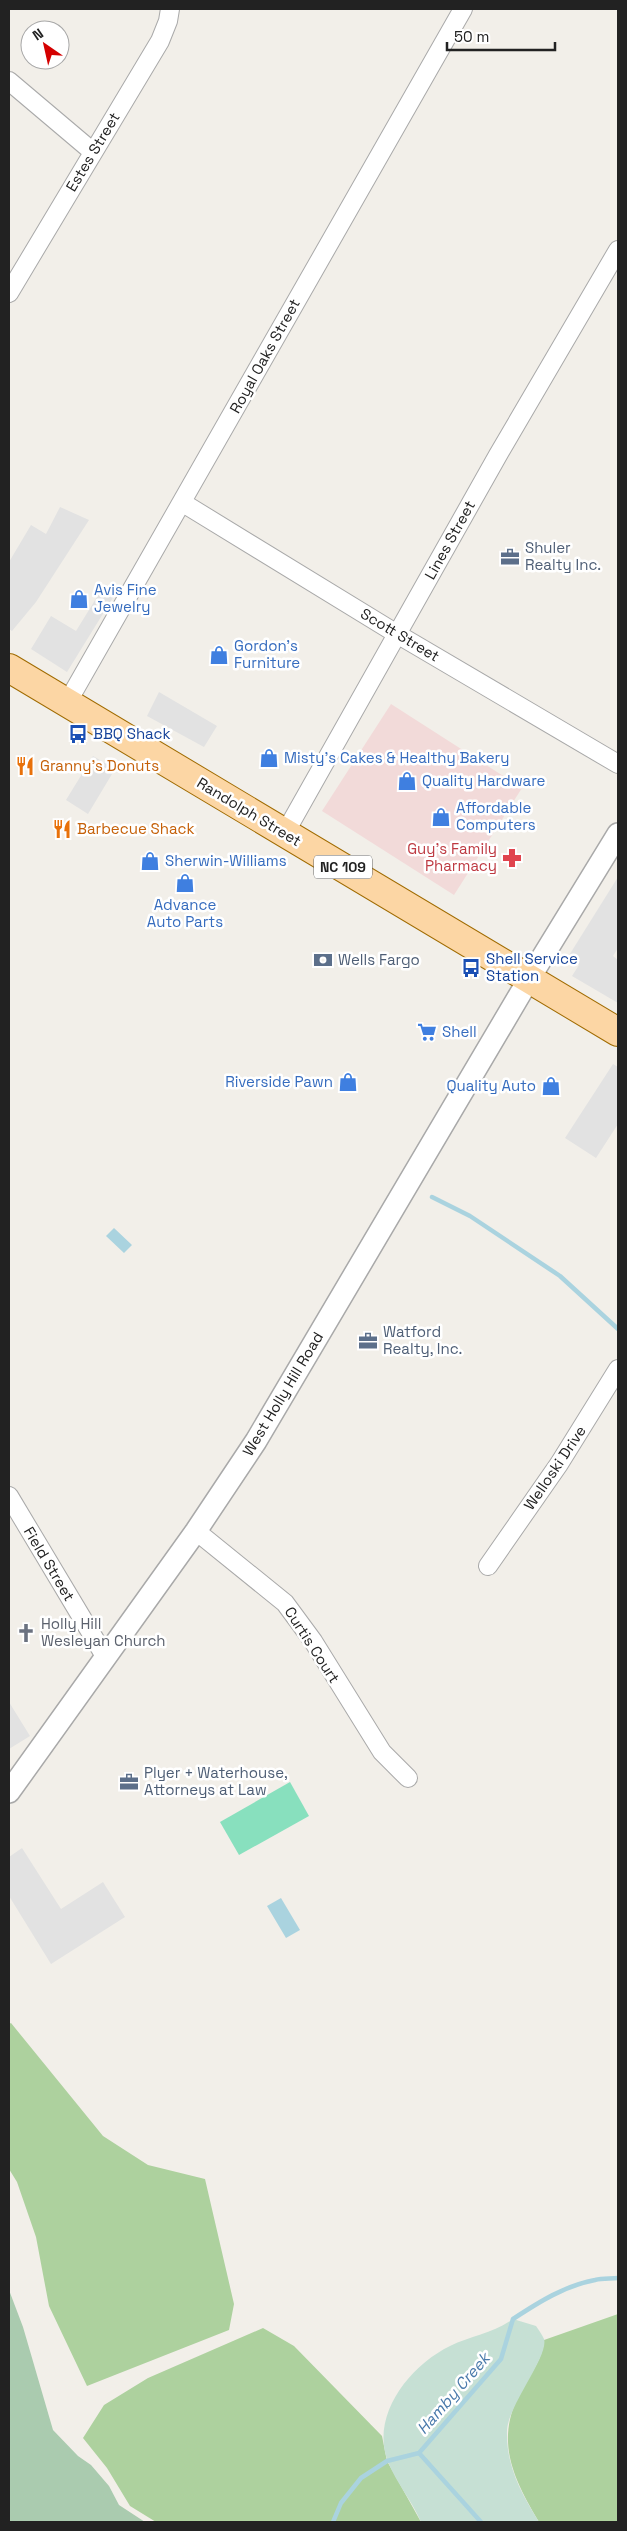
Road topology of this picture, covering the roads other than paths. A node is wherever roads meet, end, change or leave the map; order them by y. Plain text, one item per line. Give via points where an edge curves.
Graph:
1 (170, 9) edge
2 (463, 9) edge
3 (9, 81) edge
4 (92, 152) junction
5 (618, 250) edge
6 (9, 293) edge
7 (183, 503) junction
8 (397, 634) junction
9 (9, 668) edge
10 (66, 703) junction
11 (618, 764) edge
12 (285, 833) junction
13 (618, 834) edge
14 (529, 979) junction
15 (618, 1032) edge
16 (618, 1369) edge
17 (9, 1496) edge
18 (196, 1531) junction
19 (488, 1566) dead end
20 (106, 1658) junction
21 (408, 1778) dead end
22 (9, 1792) edge

1 - 4 street, Estes Street via 160,41
2 - 7 street, Royal Oaks Street
3 - 4 street
4 - 6 street, Estes Street
5 - 8 street, Lines Street
7 - 8 street, Scott Street
7 - 10 street, Royal Oaks Street
8 - 11 street, Scott Street
8 - 12 street, Lines Street
9 - 10 main road, Randolph Street / NC 109
10 - 12 main road, Randolph Street / NC 109
12 - 14 main road, Randolph Street / NC 109
13 - 14 street, West Holly Hill Road
14 - 15 main road, Randolph Street / NC 109
14 - 18 street, West Holly Hill Road via 256,1441
16 - 19 street, Welloski Drive via 559,1464
17 - 20 street, Field Street
18 - 20 street, West Holly Hill Road
18 - 21 street, Curtis Court via 286,1603 382,1752
20 - 22 street, West Holly Hill Road

